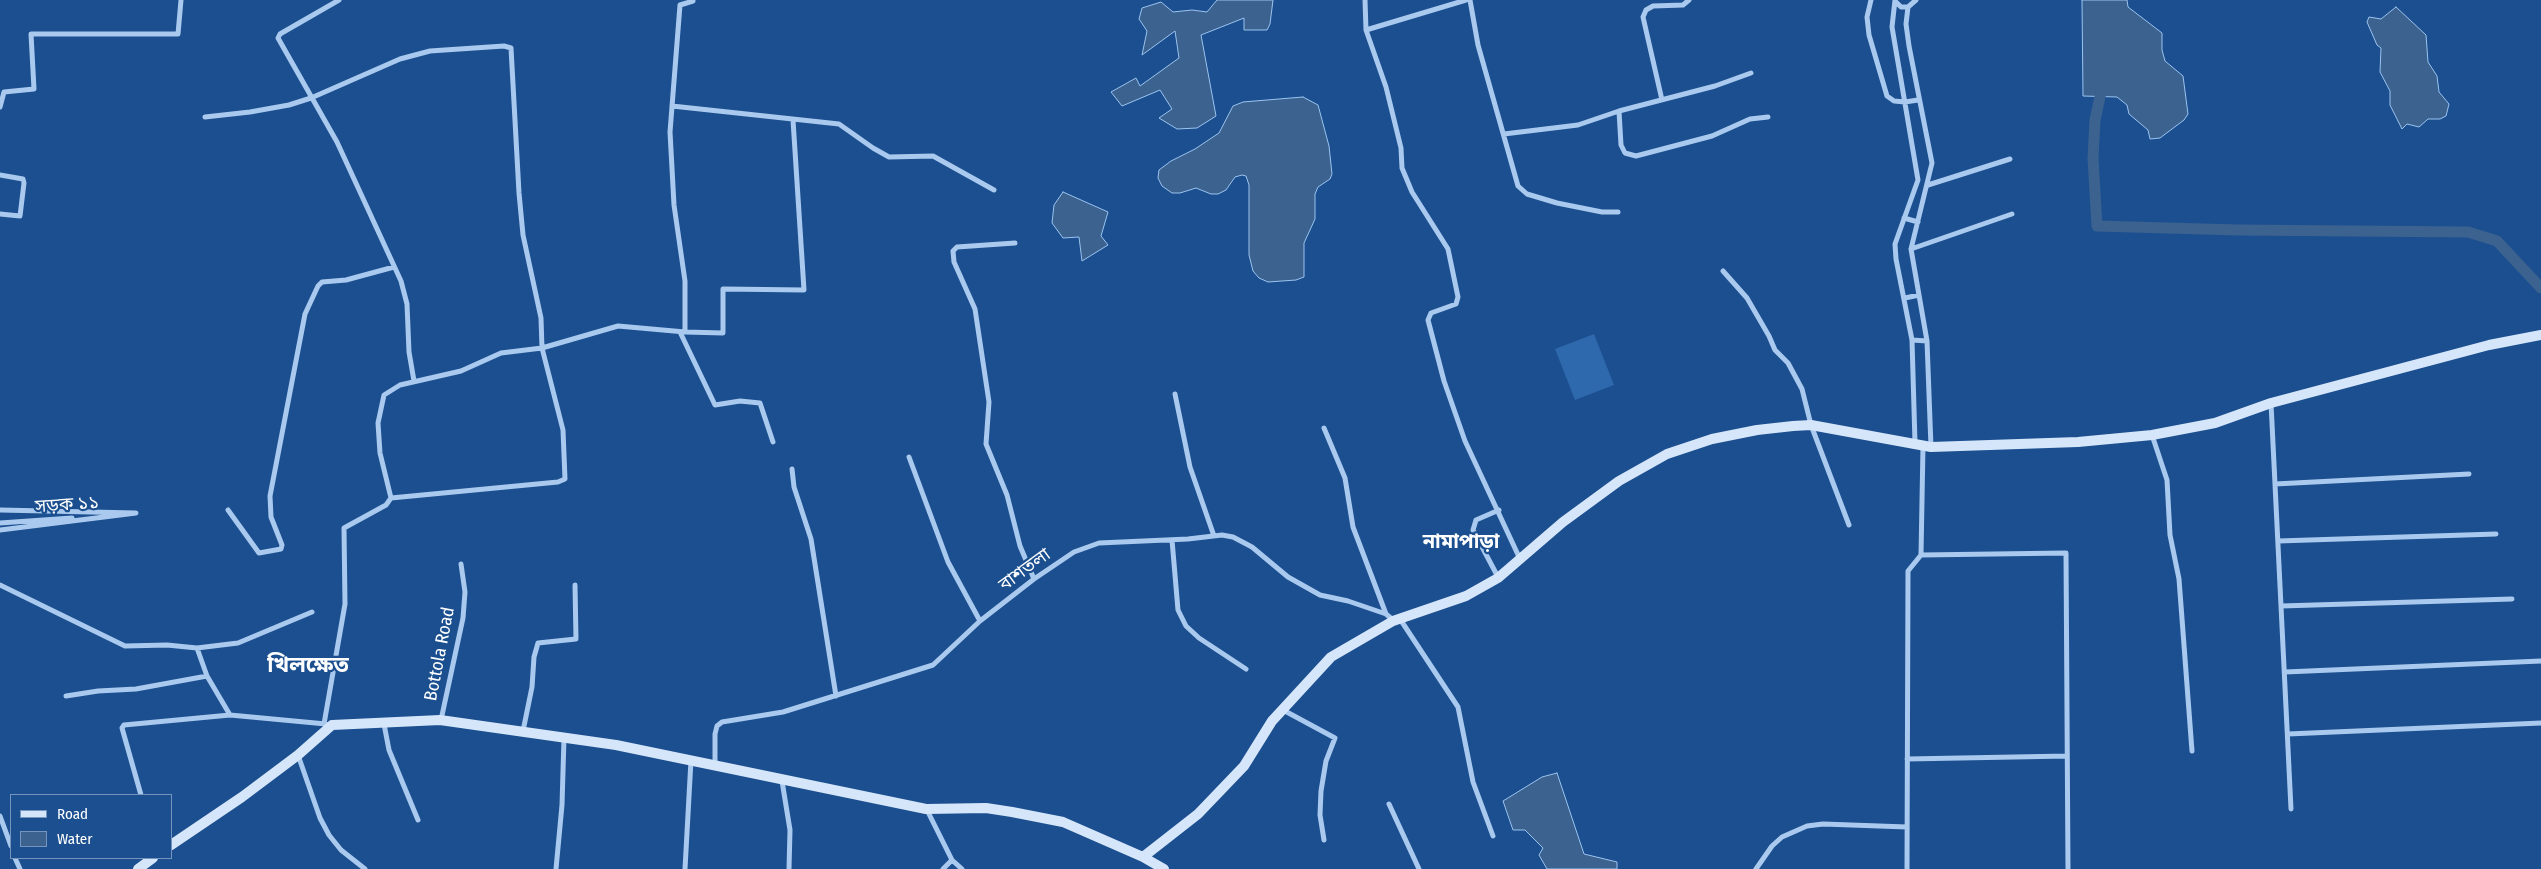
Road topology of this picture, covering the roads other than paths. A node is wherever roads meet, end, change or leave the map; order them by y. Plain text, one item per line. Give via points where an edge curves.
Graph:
1 (181, 0) edge
2 (339, 0) edge
3 (1365, 0) edge
4 (1466, 0) edge
5 (1470, 0) edge
6 (1689, 0) edge
7 (1871, 0) edge
8 (1916, 0) edge
9 (693, 1) edge
10 (1895, 1) edge
11 (1908, 7) junction
12 (1366, 30) junction
13 (1751, 73) dead end
14 (311, 98) junction
15 (1662, 100) junction
16 (1918, 100) junction
17 (1905, 102) junction
18 (672, 106) junction
19 (0, 108) edge
20 (1619, 111) junction
21 (1768, 116) dead end
22 (205, 117) dead end
23 (793, 120) junction
24 (1504, 134) junction
25 (2010, 159) dead end
26 (0, 175) edge
27 (1928, 184) junction
28 (994, 190) dead end
29 (1618, 212) dead end
30 (0, 214) edge
31 (2012, 214) dead end
32 (1904, 218) junction
33 (1918, 222) junction
34 (1015, 243) dead end
35 (1911, 249) junction
36 (394, 267) junction
37 (1723, 271) dead end
38 (1919, 295) junction
39 (1905, 298) junction
40 (683, 332) junction
41 (2541, 335) edge
42 (1912, 340) junction
43 (1927, 341) junction
44 (542, 348) junction
45 (414, 381) junction
46 (1175, 394) dead end
47 (2272, 403) junction
48 (1811, 425) junction
49 (1324, 428) dead end
50 (2152, 435) junction
51 (773, 442) dead end
52 (1923, 445) junction
53 (908, 457) dead end
54 (792, 469) dead end
55 (2469, 474) dead end
56 (2275, 484) junction
57 (390, 498) junction
58 (0, 510) edge
59 (228, 510) dead end
60 (1499, 510) junction
61 (136, 513) junction
62 (0, 523) edge
63 (1849, 525) dead end
64 (0, 530) edge
65 (2496, 534) dead end
66 (1214, 536) junction
67 (1172, 540) junction
68 (2278, 541) junction
69 (1920, 555) junction
70 (1520, 559) junction
71 (461, 564) dead end
72 (1498, 578) junction
73 (1034, 579) junction
74 (575, 585) dead end
75 (0, 586) edge
76 (2512, 599) dead end
77 (2282, 606) junction
78 (312, 612) dead end
79 (1393, 618) junction
80 (980, 621) junction
81 (197, 648) junction
82 (2541, 661) edge
83 (1246, 669) dead end
84 (2285, 672) junction
85 (207, 676) junction
86 (66, 696) dead end
87 (836, 696) junction
88 (1282, 710) junction
89 (230, 715) junction
90 (440, 720) junction
91 (2541, 723) edge
92 (328, 724) junction
93 (384, 724) junction
94 (522, 732) junction
95 (2288, 734) junction
96 (564, 738) junction
97 (2192, 751) dead end
98 (298, 755) junction
99 (2067, 756) junction
100 (691, 759) junction
101 (1907, 759) junction
102 (716, 764) junction
103 (782, 781) junction
104 (141, 794) edge
105 (1389, 804) dead end
106 (926, 809) junction
107 (2292, 809) dead end
108 (0, 816) edge
109 (418, 820) dead end
110 (1907, 827) junction
111 (1493, 836) dead end
112 (1324, 840) dead end
113 (10, 843) edge
114 (172, 844) edge
115 (1143, 857) junction
116 (952, 860) junction
117 (365, 869) edge
118 (556, 869) edge
119 (685, 869) edge
120 (789, 869) edge
121 (943, 869) edge
122 (962, 869) edge
123 (1164, 869) edge
124 (1419, 869) edge
125 (1756, 869) edge
126 (1907, 869) edge
127 (2068, 869) edge

1 - 19 street via 178,34 30,34 34,90 4,92
2 - 14 street via 278,38
3 - 12 street
4 - 12 street
5 - 24 street via 1478,45
6 - 15 street via 1683,5 1653,6 1646,10 1644,17
7 - 17 street via 1867,17 1869,35 1881,80 1887,96 1894,101
8 - 11 street
9 - 18 street via 680,5
10 - 11 street via 1901,7
10 - 17 street via 1892,27
11 - 16 street via 1906,24
12 - 60 street via 1386,88 1401,148 1402,168 1412,192 1448,249 1458,297 1456,304 1431,313 1428,320 1444,381 1465,441
13 - 15 street
14 - 22 street via 250,112
14 - 36 street via 337,142
14 - 44 street via 400,59 430,51 511,48 519,193
15 - 20 street
16 - 17 street
16 - 27 street via 1928,133 1932,163
17 - 32 street via 1918,180
18 - 23 street
18 - 40 street via 670,132 674,205 685,281
20 - 21 street via 1621,145 1625,153 1636,156 1712,136 1750,118
20 - 24 street via 1578,124
23 - 28 street via 839,124 889,157 933,156
23 - 40 street via 804,290 723,289 724,332
24 - 29 street via 1518,186 1527,194 1602,212
25 - 27 street
26 - 30 street via 23,179 24,182 20,216
27 - 33 street
31 - 35 street
32 - 33 street
32 - 39 street via 1895,244
33 - 35 street
34 - 73 street via 957,247 953,251 954,262 976,309 989,402 986,444 1007,495 1020,546
35 - 38 street
36 - 45 street via 407,304
36 - 59 street via 346,280 322,282 305,314 270,496 271,517 281,549 259,553
37 - 48 street via 1747,298 1775,350 1788,363 1802,389
38 - 39 street
38 - 43 street
39 - 42 street
40 - 44 street via 618,326
40 - 51 street via 716,406 740,401 760,403
41 - 47 street via 2489,345
42 - 43 street
42 - 52 street
43 - 52 street
44 - 45 street via 501,353 461,371
44 - 57 street via 563,430 565,479
45 - 57 street via 392,388 384,395 378,423 380,453
46 - 66 street via 1190,467
47 - 50 street via 2215,423
47 - 56 street
48 - 52 street
48 - 63 street
48 - 70 street via 1757,430 1712,439 1667,454 1619,481
49 - 79 street via 1345,478 1354,527
50 - 52 street via 2078,442
50 - 97 street via 2167,480
52 - 69 street
53 - 80 street via 948,562
54 - 87 street via 794,487 811,539
55 - 56 street
56 - 68 street
57 - 92 street via 386,505 344,528 345,604
58 - 61 street
60 - 70 street
60 - 72 street via 1476,520 1473,530
61 - 62 street, সড়ক ১১
61 - 64 street
65 - 68 street
66 - 67 street, বাশতলা
66 - 79 street, বাশতলা via 1232,537 1252,547 1288,577 1320,595 1348,601
67 - 73 street, বাশতলা via 1099,543 1074,552
67 - 83 street via 1178,610 1186,626 1198,638
68 - 77 street
69 - 99 street via 2066,553
69 - 101 street via 1908,571
70 - 72 street
71 - 90 street, Bottola Road via 465,592 463,618
72 - 79 street via 1466,596
73 - 80 street, বাশতলা
74 - 94 street via 576,640 538,642
75 - 81 street via 125,646
76 - 77 street
77 - 84 street
78 - 81 street via 238,643
79 - 88 street via 1331,657
79 - 111 street via 1458,707 1473,782
80 - 87 street, বাশতলা via 933,665
81 - 85 street
82 - 84 street
84 - 95 street
85 - 86 street via 136,689
85 - 89 street
87 - 102 street, বাশতলা via 783,712 722,722 714,734
88 - 112 street via 1334,738 1321,791
88 - 115 street via 1244,766 1198,814
89 - 92 street
89 - 104 street via 122,726
90 - 93 street
90 - 94 street
91 - 95 street
92 - 93 street
92 - 98 street
93 - 109 street via 389,750
94 - 96 street
95 - 107 street
96 - 100 street
96 - 118 street
98 - 114 street
98 - 117 street via 329,835 341,850
99 - 101 street
99 - 127 street
100 - 102 street
100 - 119 street
101 - 110 street
102 - 103 street
103 - 106 street
103 - 120 street via 790,830
105 - 124 street
106 - 115 street via 986,808 1063,822
106 - 116 street
108 - 113 street
110 - 125 street via 1808,826 1772,846
110 - 126 street
115 - 123 street
116 - 121 street
116 - 122 street

